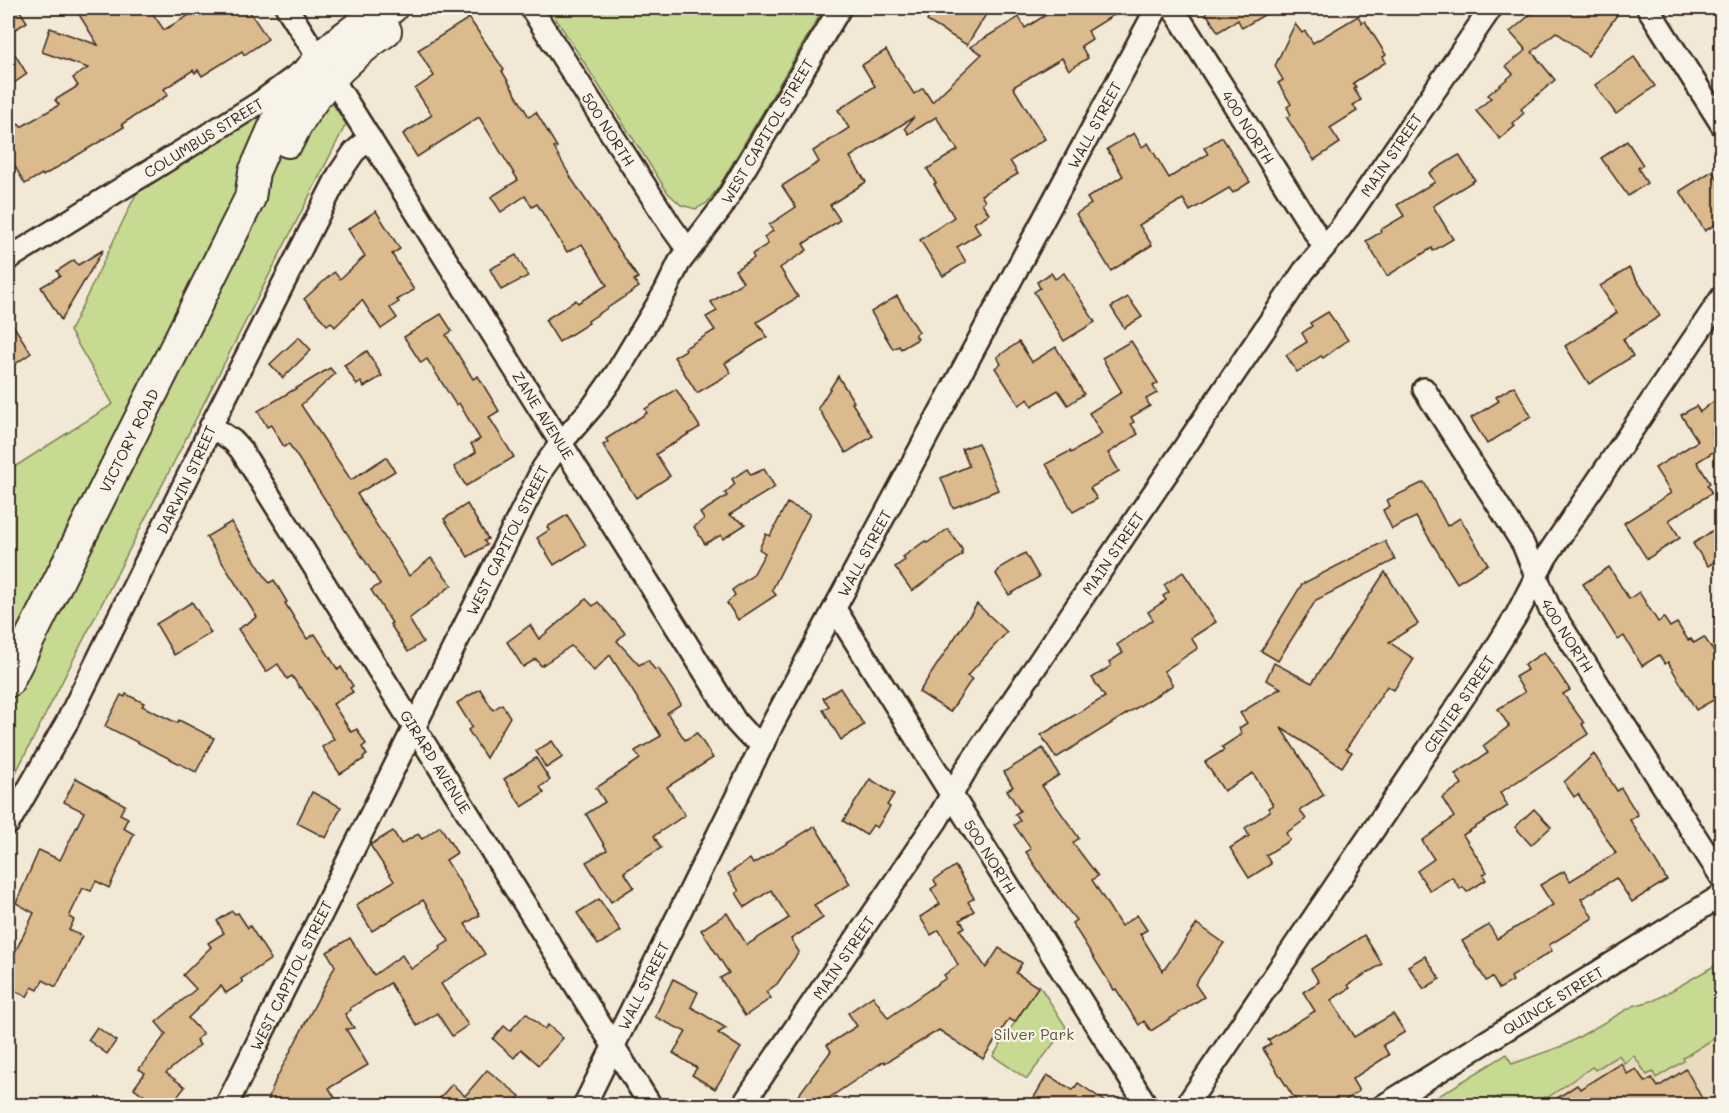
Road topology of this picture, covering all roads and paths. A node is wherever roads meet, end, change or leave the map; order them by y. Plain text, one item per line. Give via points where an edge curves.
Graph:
1 (287, 8) edge
2 (392, 8) edge
3 (410, 8) edge
4 (531, 8) edge
5 (840, 8) edge
6 (1157, 8) edge
7 (1173, 8) edge
8 (1491, 8) edge
9 (1648, 8) edge
10 (326, 68) junction
11 (1722, 125) edge
12 (370, 138) junction
13 (1324, 247) junction
14 (11, 250) edge
15 (688, 250) junction
16 (1722, 297) edge
17 (1424, 389) dead end
18 (211, 426) junction
19 (561, 443) junction
20 (1536, 577) junction
21 (835, 609) junction
22 (8, 682) edge
23 (414, 726) junction
24 (763, 744) junction
25 (952, 795) junction
26 (8, 824) edge
27 (1722, 878) edge
28 (1722, 895) edge
29 (613, 1047) junction
30 (226, 1106) edge
31 (584, 1106) edge
32 (651, 1106) edge
33 (742, 1106) edge
34 (1147, 1106) edge
35 (1186, 1106) edge
36 (1383, 1106) edge

1 - 10 street, ZANE AVENUE
2 - 10 main road, COLUMBUS STREET via 362,24
3 - 10 main road, COLUMBUS STREET via 395,26 362,50
4 - 15 street, 500 NORTH
5 - 15 street, WEST CAPITOL STREET via 722,207
6 - 21 street, WALL STREET
7 - 13 street, 400 NORTH
8 - 13 street, MAIN STREET
9 - 11 street
10 - 12 street, ZANE AVENUE
10 - 14 street, COLUMBUS STREET via 259,103
10 - 22 main road, VICTORY ROAD via 294,90 280,113 254,172 250,198
12 - 18 street, DARWIN STREET via 339,174
12 - 19 street, ZANE AVENUE
13 - 25 street, MAIN STREET via 1304,271
15 - 19 street, WEST CAPITOL STREET via 617,372
16 - 20 street, CENTER STREET
17 - 20 street, 400 NORTH via 1523,544
18 - 23 street, GIRARD AVENUE via 241,450
18 - 26 street, DARWIN STREET via 67,722
19 - 23 street, WEST CAPITOL STREET via 543,468
19 - 24 street, ZANE AVENUE via 736,722
20 - 27 street, 400 NORTH via 1549,607
20 - 35 street, CENTER STREET via 1486,664
21 - 24 street, WALL STREET
21 - 25 street, 500 NORTH
23 - 29 street, GIRARD AVENUE
23 - 30 street, WEST CAPITOL STREET
24 - 29 street, WALL STREET
25 - 33 street, MAIN STREET
25 - 34 street, 500 NORTH
28 - 36 street, QUINCE STREET
29 - 31 street, WALL STREET
29 - 32 street, GIRARD AVENUE

